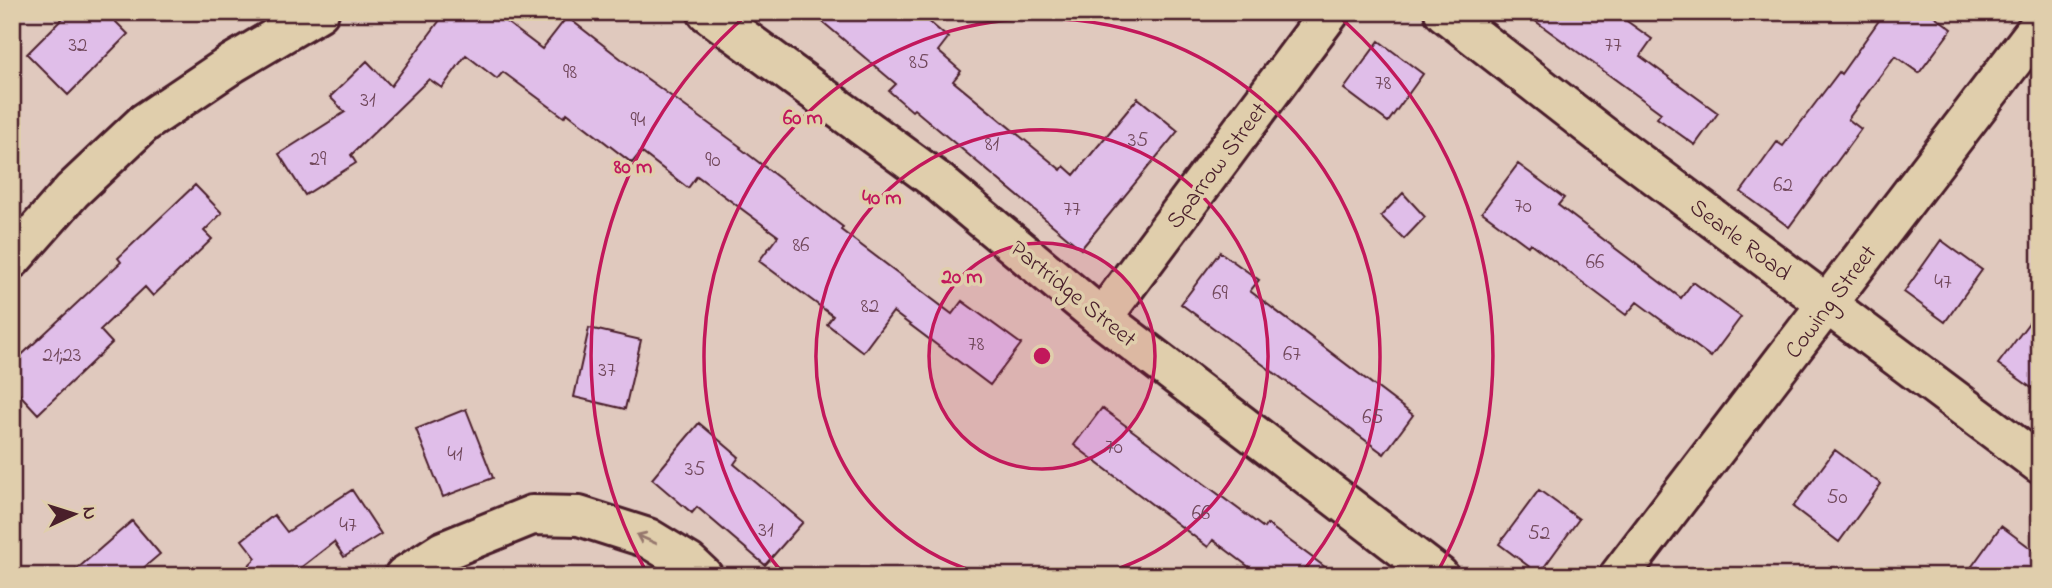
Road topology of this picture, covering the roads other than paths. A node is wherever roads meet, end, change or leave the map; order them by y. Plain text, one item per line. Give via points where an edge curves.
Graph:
1 (319, 12) edge
2 (707, 12) edge
3 (1330, 12) edge
4 (1444, 12) edge
5 (2040, 25) edge
6 (12, 260) edge
7 (1828, 304) junction
8 (1102, 318) junction
9 (2040, 464) edge
10 (404, 576) edge
11 (703, 576) edge
12 (1439, 576) edge
13 (1619, 576) edge

1 - 6 street via 144,123 72,191
2 - 8 street, Partridge Street via 936,180
3 - 8 street, Sparrow Street
4 - 7 street, Searle Road
5 - 7 street, Cowing Street
7 - 9 street, Searle Road
7 - 13 street, Cowing Street
8 - 12 street, Partridge Street
11 -> 10 street via 648,538 579,516 532,515 443,551

